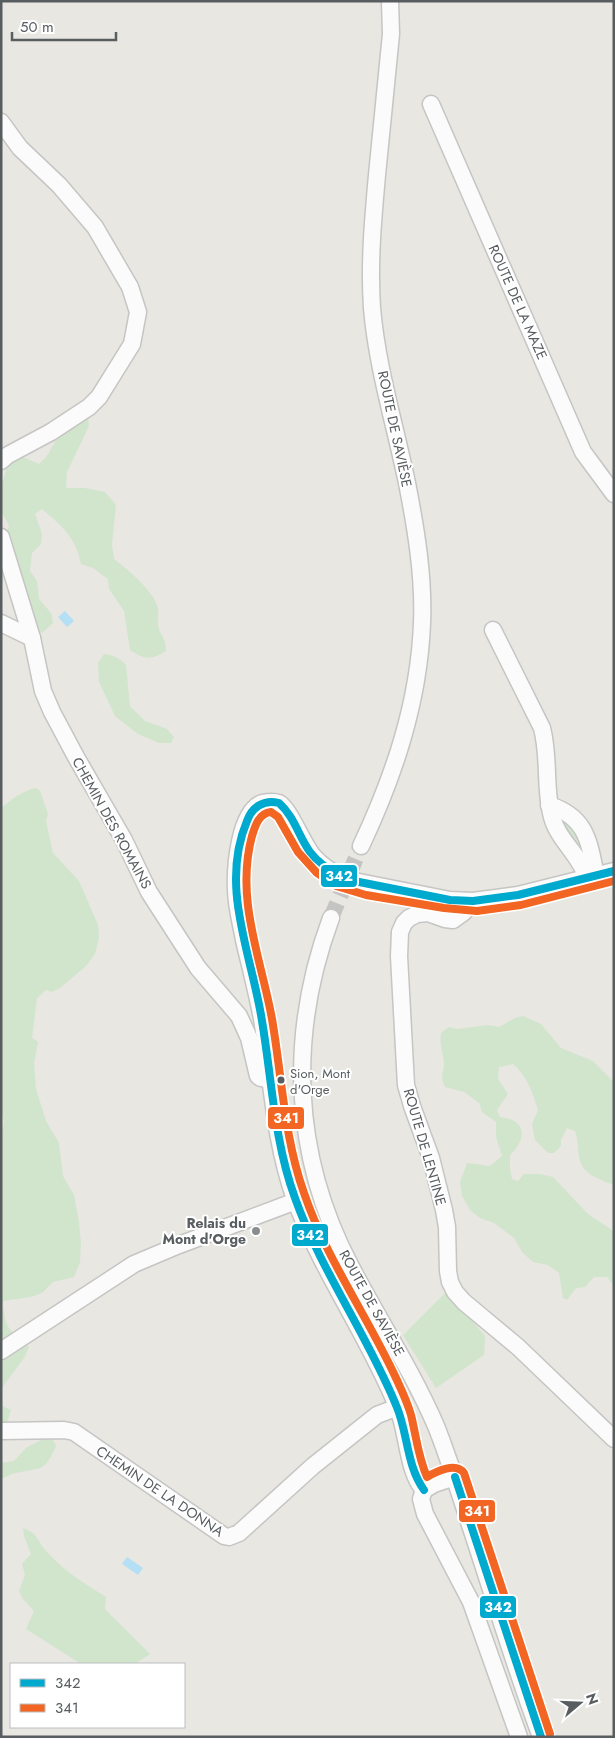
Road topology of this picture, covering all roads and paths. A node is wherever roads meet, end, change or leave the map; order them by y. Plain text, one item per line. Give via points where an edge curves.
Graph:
1 (390, 1) edge
2 (431, 104) dead end
3 (1, 122) edge
4 (1, 462) edge
5 (614, 494) edge
6 (1, 537) edge
7 (1, 623) edge
8 (493, 630) dead end
9 (32, 638) junction
10 (549, 805) junction
11 (361, 846) tunnel mouth
12 (614, 872) edge
13 (591, 877) junction
14 (465, 901) junction
15 (331, 918) tunnel mouth
16 (270, 1080) junction
17 (296, 1201) junction
18 (1, 1351) edge
19 (398, 1407) junction
20 (1, 1431) edge
21 (614, 1439) edge
22 (454, 1477) junction
23 (424, 1490) junction
24 (519, 1737) edge
25 (541, 1737) edge

1 - 11 street, ROUTE DE SAVIÈSE via 391,34 371,248 372,300 382,369 414,522 422,588 422,623 409,719 389,779
2 - 5 street, ROUTE DE LA MAZE via 583,452
3 - 4 street via 20,148 59,185 95,227 130,287 138,312 132,344 99,397 51,432
6 - 9 street, CHEMIN DES ROMAINS
7 - 9 street
8 - 10 street via 542,728
9 - 16 street, CHEMIN DES ROMAINS via 43,691 76,757 150,892 198,968 239,1016 249,1038 258,1076
10 - 13 street via 558,832
10 - 13 street via 566,812 582,828 592,854
12 - 13 street
13 - 14 street via 518,895
14 - 16 street via 344,879 315,858 282,806 268,802 254,807 239,845 236,892 262,1019
14 - 21 street, ROUTE DE LENTINE via 464,912 453,920 417,914 404,923 400,932 406,1085 431,1158 444,1210 450,1282 464,1302 518,1347
15 - 22 street, ROUTE DE SAVIÈSE via 313,973 303,1036 302,1093 310,1153 333,1229 427,1405
16 - 17 street via 282,1154
17 - 18 street via 134,1264
17 - 19 street
19 - 20 street, CHEMIN DE LA DONNA via 378,1415 289,1486 239,1533 229,1537 74,1432
19 - 23 street via 415,1479
22 - 23 street
22 - 25 street, ROUTE DE SAVIÈSE
23 - 24 street via 421,1499 425,1514 466,1588

